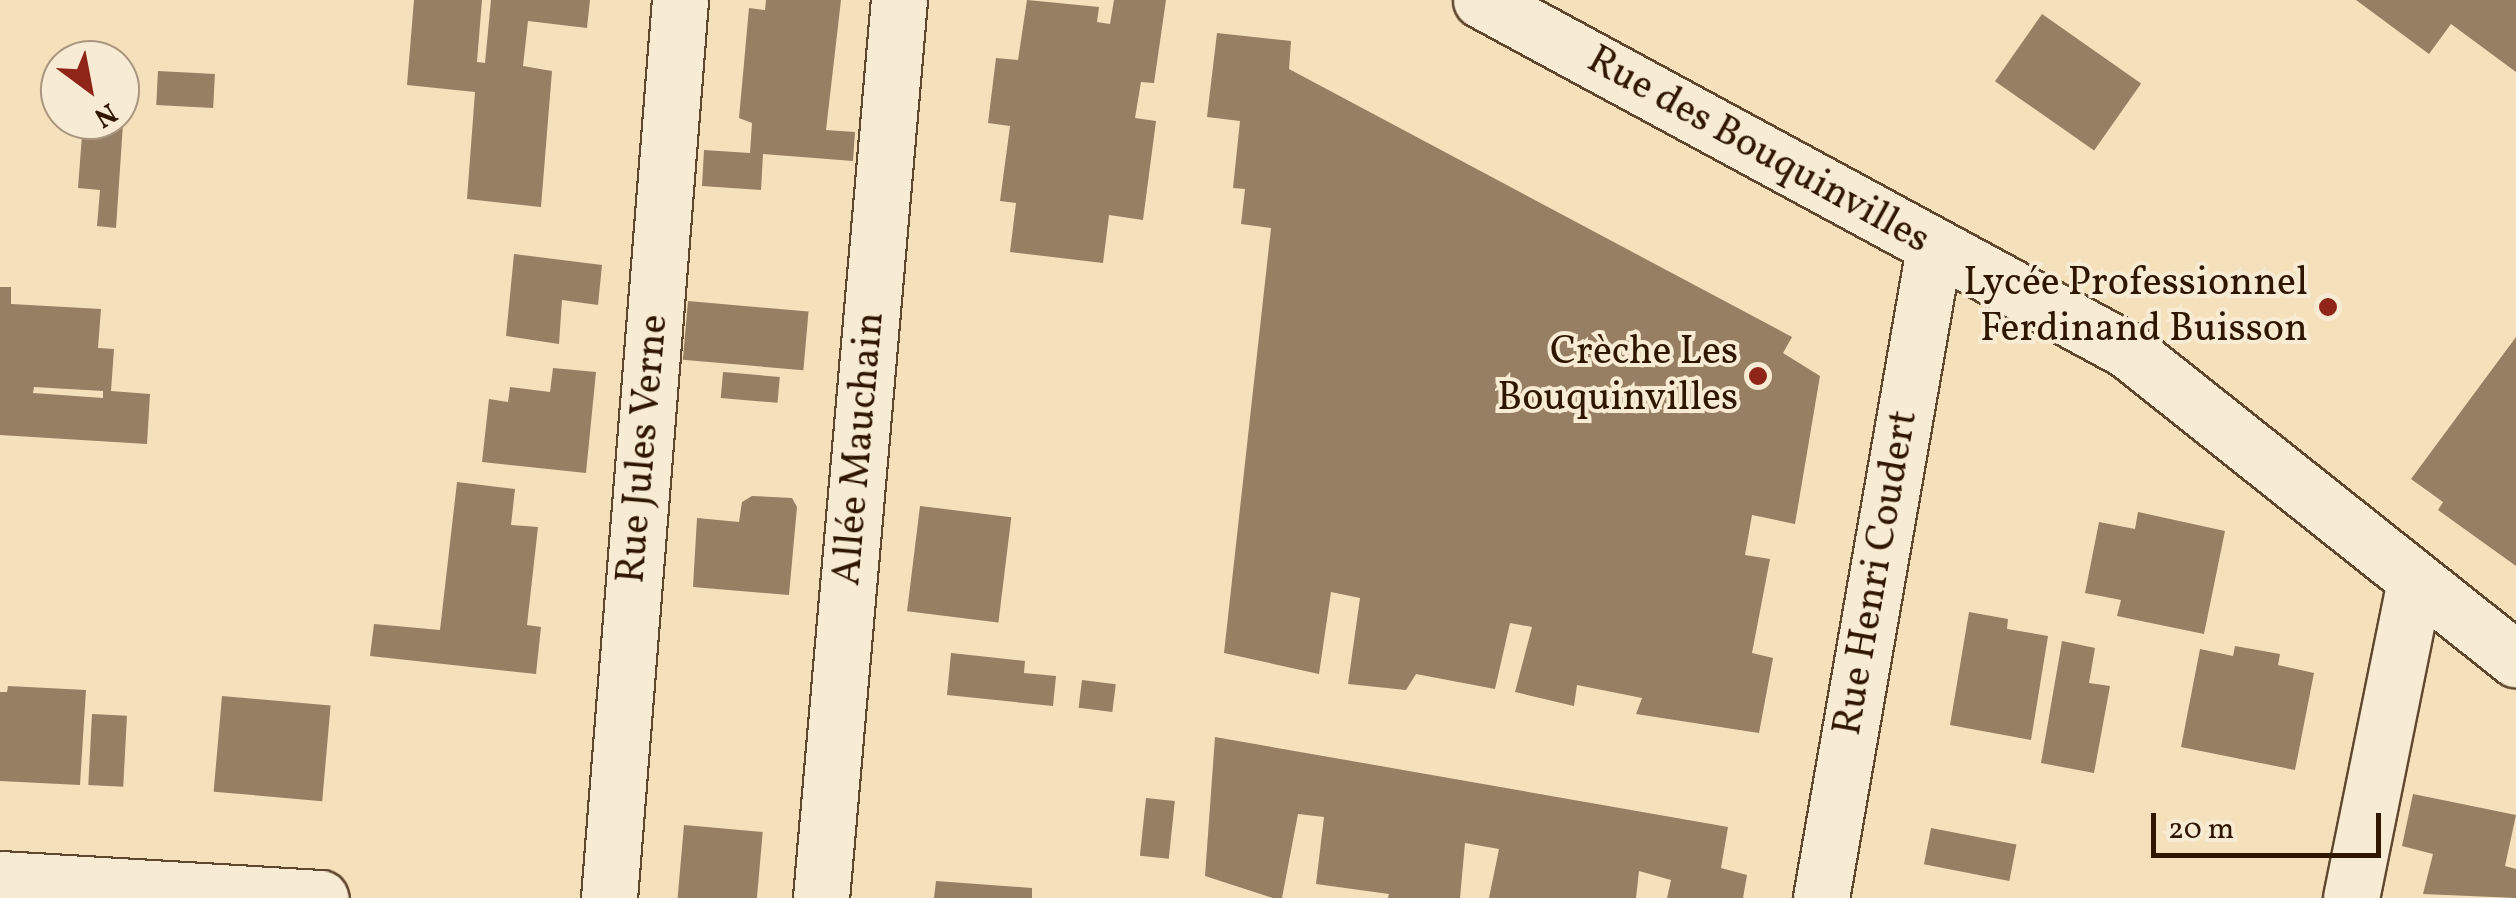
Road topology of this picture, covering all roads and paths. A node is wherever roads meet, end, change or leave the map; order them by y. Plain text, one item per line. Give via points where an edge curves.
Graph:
1 (680, 0) edge
2 (898, 0) edge
3 (1482, 0) edge
4 (1934, 248) junction
5 (2415, 580) junction
6 (2516, 659) edge
7 (0, 879) edge
8 (320, 898) edge
9 (609, 898) edge
10 (822, 898) edge
11 (1822, 898) edge
12 (2351, 898) edge

1 - 9 street, Rue Jules Verne
2 - 10 street, Allée Mauchain
3 - 4 street, Rue des Bouquinvilles
4 - 5 street, Rue des Bouquinvilles via 2127,350
4 - 11 street, Rue Henri Coudert
5 - 6 street, Rue des Bouquinvilles
5 - 12 street
7 - 8 street

